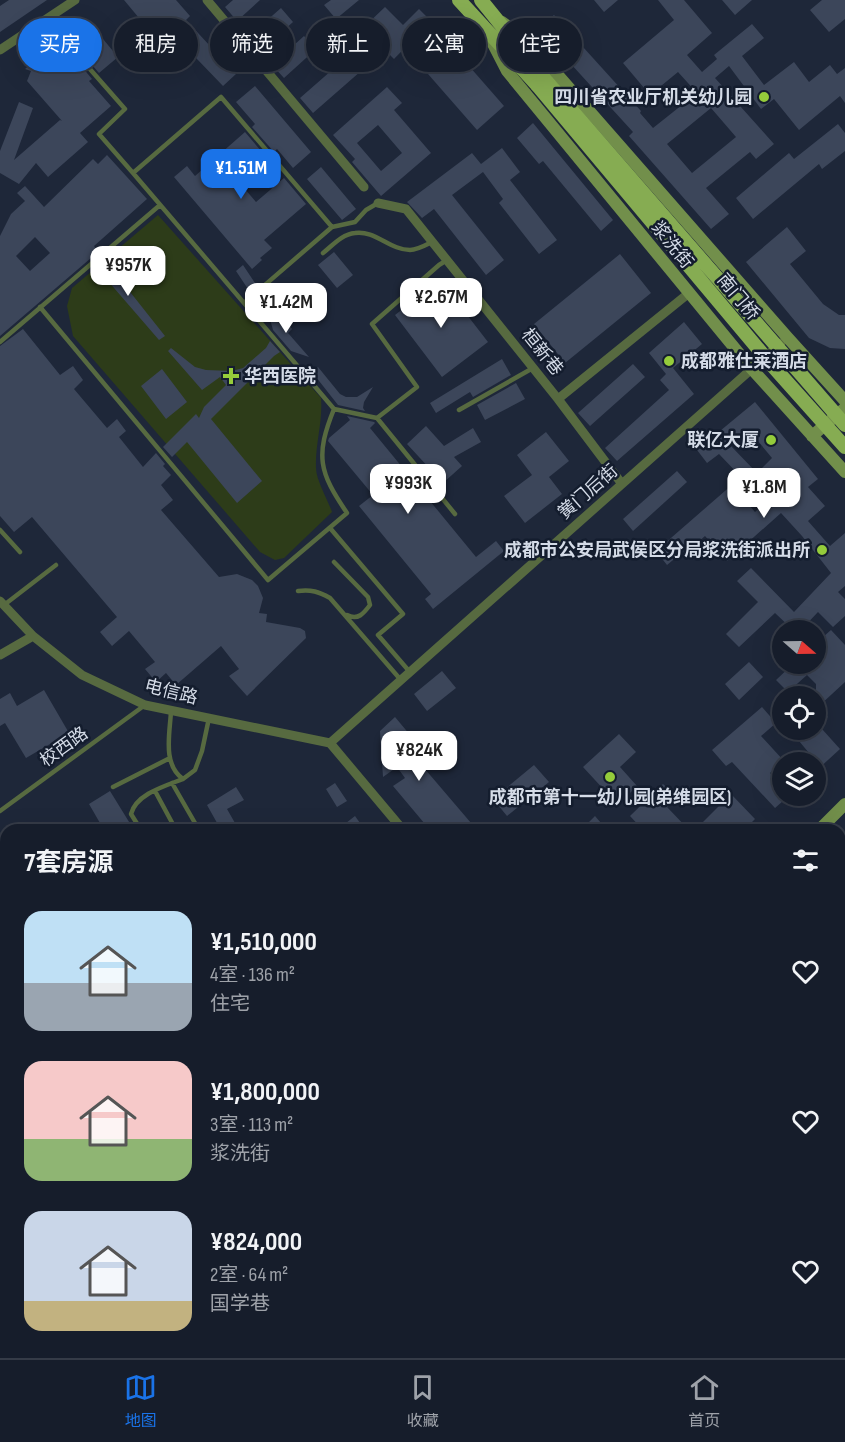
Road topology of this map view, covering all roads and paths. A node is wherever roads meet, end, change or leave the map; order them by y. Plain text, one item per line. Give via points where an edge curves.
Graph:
1 (75, 0) edge
2 (207, 0) edge
3 (459, 0) edge
4 (481, 0) edge
5 (494, 16) junction
6 (48, 18) edge
7 (475, 18) edge
8 (486, 30) joint
9 (18, 38) edge
10 (0, 50) edge
11 (93, 72) edge
12 (540, 81) junction
13 (133, 173) junction
14 (364, 188) dead end
15 (378, 203) joint
16 (160, 205) junction
17 (332, 227) junction
18 (433, 242) junction
19 (323, 254) dead end
20 (447, 260) junction
21 (689, 293) junction
22 (244, 303) junction
23 (40, 307) junction
24 (788, 338) junction
25 (0, 342) edge
26 (533, 368) junction
27 (751, 368) junction
28 (558, 399) junction
29 (845, 401) edge
30 (845, 408) edge
31 (334, 409) junction
32 (459, 410) dead end
33 (377, 418) junction
34 (845, 425) edge
35 (845, 431) edge
36 (812, 436) junction
37 (845, 447) edge
38 (824, 449) junction
39 (845, 472) edge
40 (622, 484) junction
41 (455, 514) dead end
42 (330, 528) junction
43 (0, 530) edge
44 (20, 552) dead end
45 (334, 562) dead end
46 (56, 565) dead end
47 (298, 591) dead end
48 (2, 603) edge
49 (344, 614) junction
50 (33, 636) junction
51 (0, 655) edge
52 (409, 671) junction
53 (400, 679) junction
54 (145, 705) junction
55 (171, 710) junction
56 (209, 718) junction
57 (330, 743) junction
58 (170, 758) junction
59 (183, 779) junction
60 (172, 783) junction
61 (113, 787) dead end
62 (155, 791) junction
63 (845, 804) edge
64 (0, 811) edge
65 (137, 824) edge
66 (173, 824) edge
67 (196, 824) edge
68 (398, 824) edge
69 (825, 824) edge

1 - 6 street
2 - 14 street
3 - 7 main road, 浆洗街
4 - 5 main road
5 - 12 main road
5 - 24 main road, 浆洗街 via 528,41
8 - 12 main road, 浆洗街
8 - 21 main road, 浆洗街 via 507,72
9 - 10 street
11 - 13 lane via 125,109 99,134
12 - 34 main road, 南门桥, bridge
12 - 37 main road, 南门桥, bridge via 770,363
13 - 16 lane
13 - 17 lane via 221,97
15 - 17 lane via 355,222
15 - 18 street, 桓新巷 via 406,209
16 - 22 lane
16 - 23 lane
17 - 22 lane
18 - 19 lane via 411,250 355,233 341,238
18 - 20 street, 桓新巷
20 - 26 street, 桓新巷
20 - 33 lane via 372,324 417,387
21 - 27 main road, 浆洗街
21 - 28 street
22 - 31 lane
23 - 25 lane
23 - 42 lane via 268,580
24 - 27 street, 黉门后街
24 - 29 main road, 浆洗街
26 - 28 street, 桓新巷
26 - 32 lane
27 - 36 main road, 浆洗街
27 - 40 street, 黉门后街
28 - 40 street, 桓新巷
30 - 36 main road
31 - 33 lane
31 - 42 lane via 324,434 322,462 331,490 347,513
33 - 41 lane
35 - 38 main road
36 - 38 main road, 浆洗街
38 - 39 main road, 浆洗街
40 - 52 street, 黉门后街
42 - 52 lane via 403,614 378,635
43 - 44 lane
45 - 49 lane via 368,597 370,604 359,617
46 - 48 lane
47 - 49 lane via 319,592
48 - 50 street, 电信路
49 - 53 lane
50 - 51 street
50 - 54 street, 电信路 via 82,675
52 - 53 street, 黉门后街
53 - 57 street, 黉门后街
54 - 55 street, 电信路
54 - 64 lane, 校西路
55 - 56 street, 电信路
55 - 58 lane
56 - 57 street, 电信路
56 - 59 lane via 195,770
57 - 68 street
58 - 59 lane via 173,769
58 - 61 lane
59 - 60 lane
60 - 62 lane
60 - 67 lane
62 - 65 lane via 133,806 131,814
62 - 66 lane
63 - 69 main road

